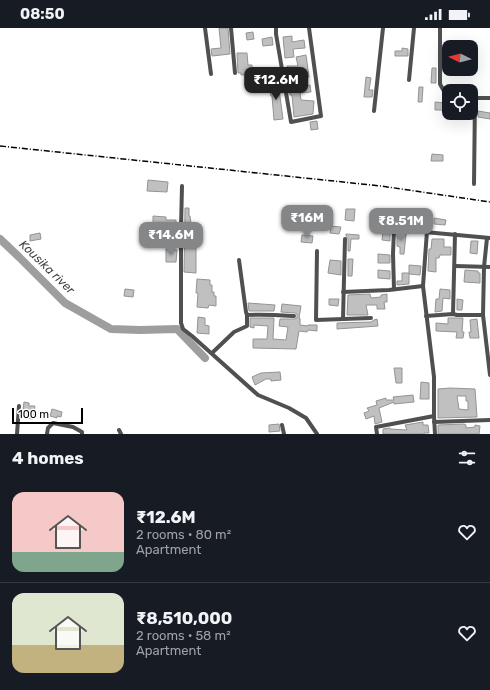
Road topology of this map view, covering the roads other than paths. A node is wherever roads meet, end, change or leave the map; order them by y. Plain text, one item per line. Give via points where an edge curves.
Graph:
1 (205, 28) edge
2 (231, 28) edge
3 (276, 28) edge
4 (309, 28) edge
5 (383, 28) edge
6 (414, 28) edge
7 (440, 28) edge
8 (235, 73) dead end
9 (211, 74) dead end
10 (409, 80) dead end
11 (442, 87) edge
12 (478, 98) edge
13 (490, 98) edge
14 (374, 111) dead end
15 (473, 120) edge
16 (474, 184) dead end
17 (182, 186) dead end
18 (380, 228) dead end
19 (394, 228) junction
20 (427, 231) junction
21 (455, 234) junction
22 (488, 238) edge
23 (345, 239) dead end
24 (317, 251) dead end
25 (239, 260) dead end
26 (454, 266) junction
27 (484, 267) junction
28 (490, 267) edge
29 (423, 286) junction
30 (394, 289) junction
31 (343, 292) junction
32 (453, 314) junction
33 (247, 315) junction
34 (483, 315) junction
35 (294, 316) dead end
36 (426, 316) junction
37 (371, 318) dead end
38 (343, 319) junction
39 (212, 353) junction
40 (490, 375) edge
41 (19, 406) dead end
42 (434, 416) junction
43 (490, 420) edge
44 (434, 422) junction
45 (282, 425) dead end
46 (17, 434) edge
47 (47, 434) edge
48 (82, 434) edge
49 (284, 434) edge
50 (317, 434) edge
51 (377, 434) edge
52 (435, 434) edge

1 - 9 street
2 - 8 street
3 - 4 street via 291,122 322,116
5 - 14 street
6 - 10 street
7 - 11 street
12 - 13 street
15 - 16 street
17 - 39 street via 181,324 183,329
18 - 19 street
19 - 20 street
19 - 30 street
20 - 21 street
20 - 29 street
21 - 22 street
21 - 26 street
22 - 27 street
23 - 31 street
24 - 38 street via 316,320
25 - 33 street
26 - 27 street
26 - 32 street
27 - 28 street
27 - 34 street
29 - 30 street
29 - 36 street
30 - 31 street
31 - 38 street
32 - 34 street
32 - 36 street
33 - 35 street
33 - 39 street via 247,326 234,332
34 - 40 street
36 - 42 street via 434,378
37 - 38 street
39 - 50 street via 258,395 306,418
41 - 46 street
42 - 44 street
42 - 51 street via 376,427
43 - 44 street
44 - 52 street
45 - 49 street
47 - 48 street via 53,423 73,427

